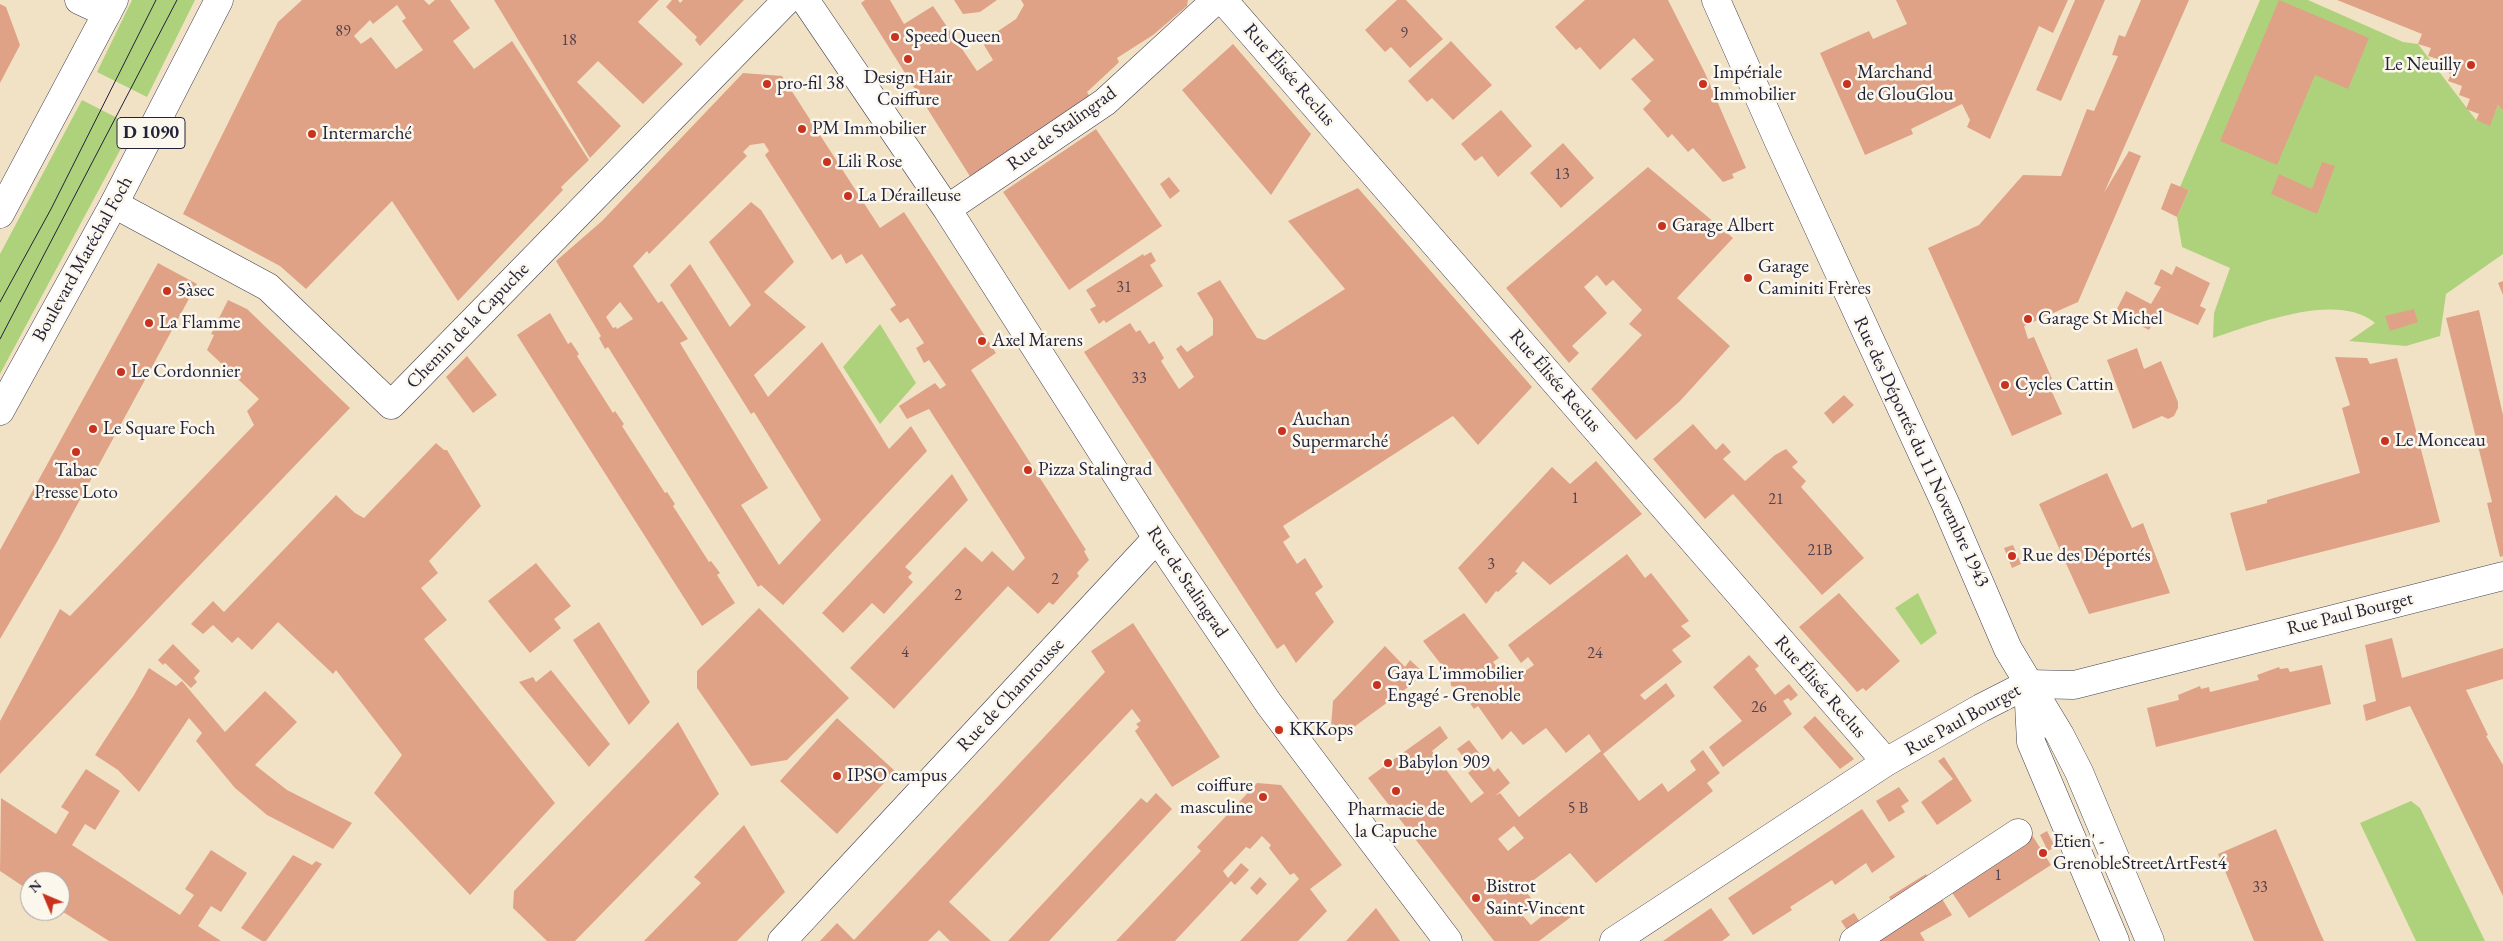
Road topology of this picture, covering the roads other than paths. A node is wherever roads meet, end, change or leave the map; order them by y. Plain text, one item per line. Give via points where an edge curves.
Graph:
1 (79, 0) edge
2 (219, 0) edge
3 (787, 0) edge
4 (805, 0) edge
5 (1216, 0) edge
6 (1223, 0) edge
7 (1716, 0) edge
8 (110, 6) edge
9 (114, 204) junction
10 (946, 209) junction
11 (0, 214) edge
12 (0, 410) edge
13 (1157, 538) junction
14 (2503, 576) edge
15 (2028, 684) junction
16 (1886, 762) junction
17 (2018, 833) dead end
18 (782, 941) edge
19 (1448, 941) edge
20 (1614, 941) edge
21 (1854, 941) edge
22 (2115, 941) edge
23 (2150, 941) edge

1 - 8 street
2 - 9 street, Boulevard Maréchal Foch / D 1090
3 - 9 street, Chemin de la Capuche via 392,405 268,287
4 - 10 street, Rue de Stalingrad
5 - 10 street, Rue de Stalingrad via 1104,102
6 - 16 street, Rue Élisée Reclus
7 - 15 street, Rue des Déportés du 11 Novembre 1943 via 2008,649
8 - 11 street
9 - 12 street, Boulevard Maréchal Foch / D 1090
10 - 13 street, Rue de Stalingrad
13 - 18 street, Rue de Chamrousse
13 - 19 street, Rue de Stalingrad via 1281,722
14 - 15 street, Rue Paul Bourget via 2074,685
15 - 16 street, Rue Paul Bourget
15 - 22 street, Rue des Déportés du 11 Novembre 1943 via 2031,742
15 - 23 street, Rue des Déportés du 11 Novembre 1943 via 2079,772
16 - 20 street, Rue Paul Bourget
17 - 21 street

